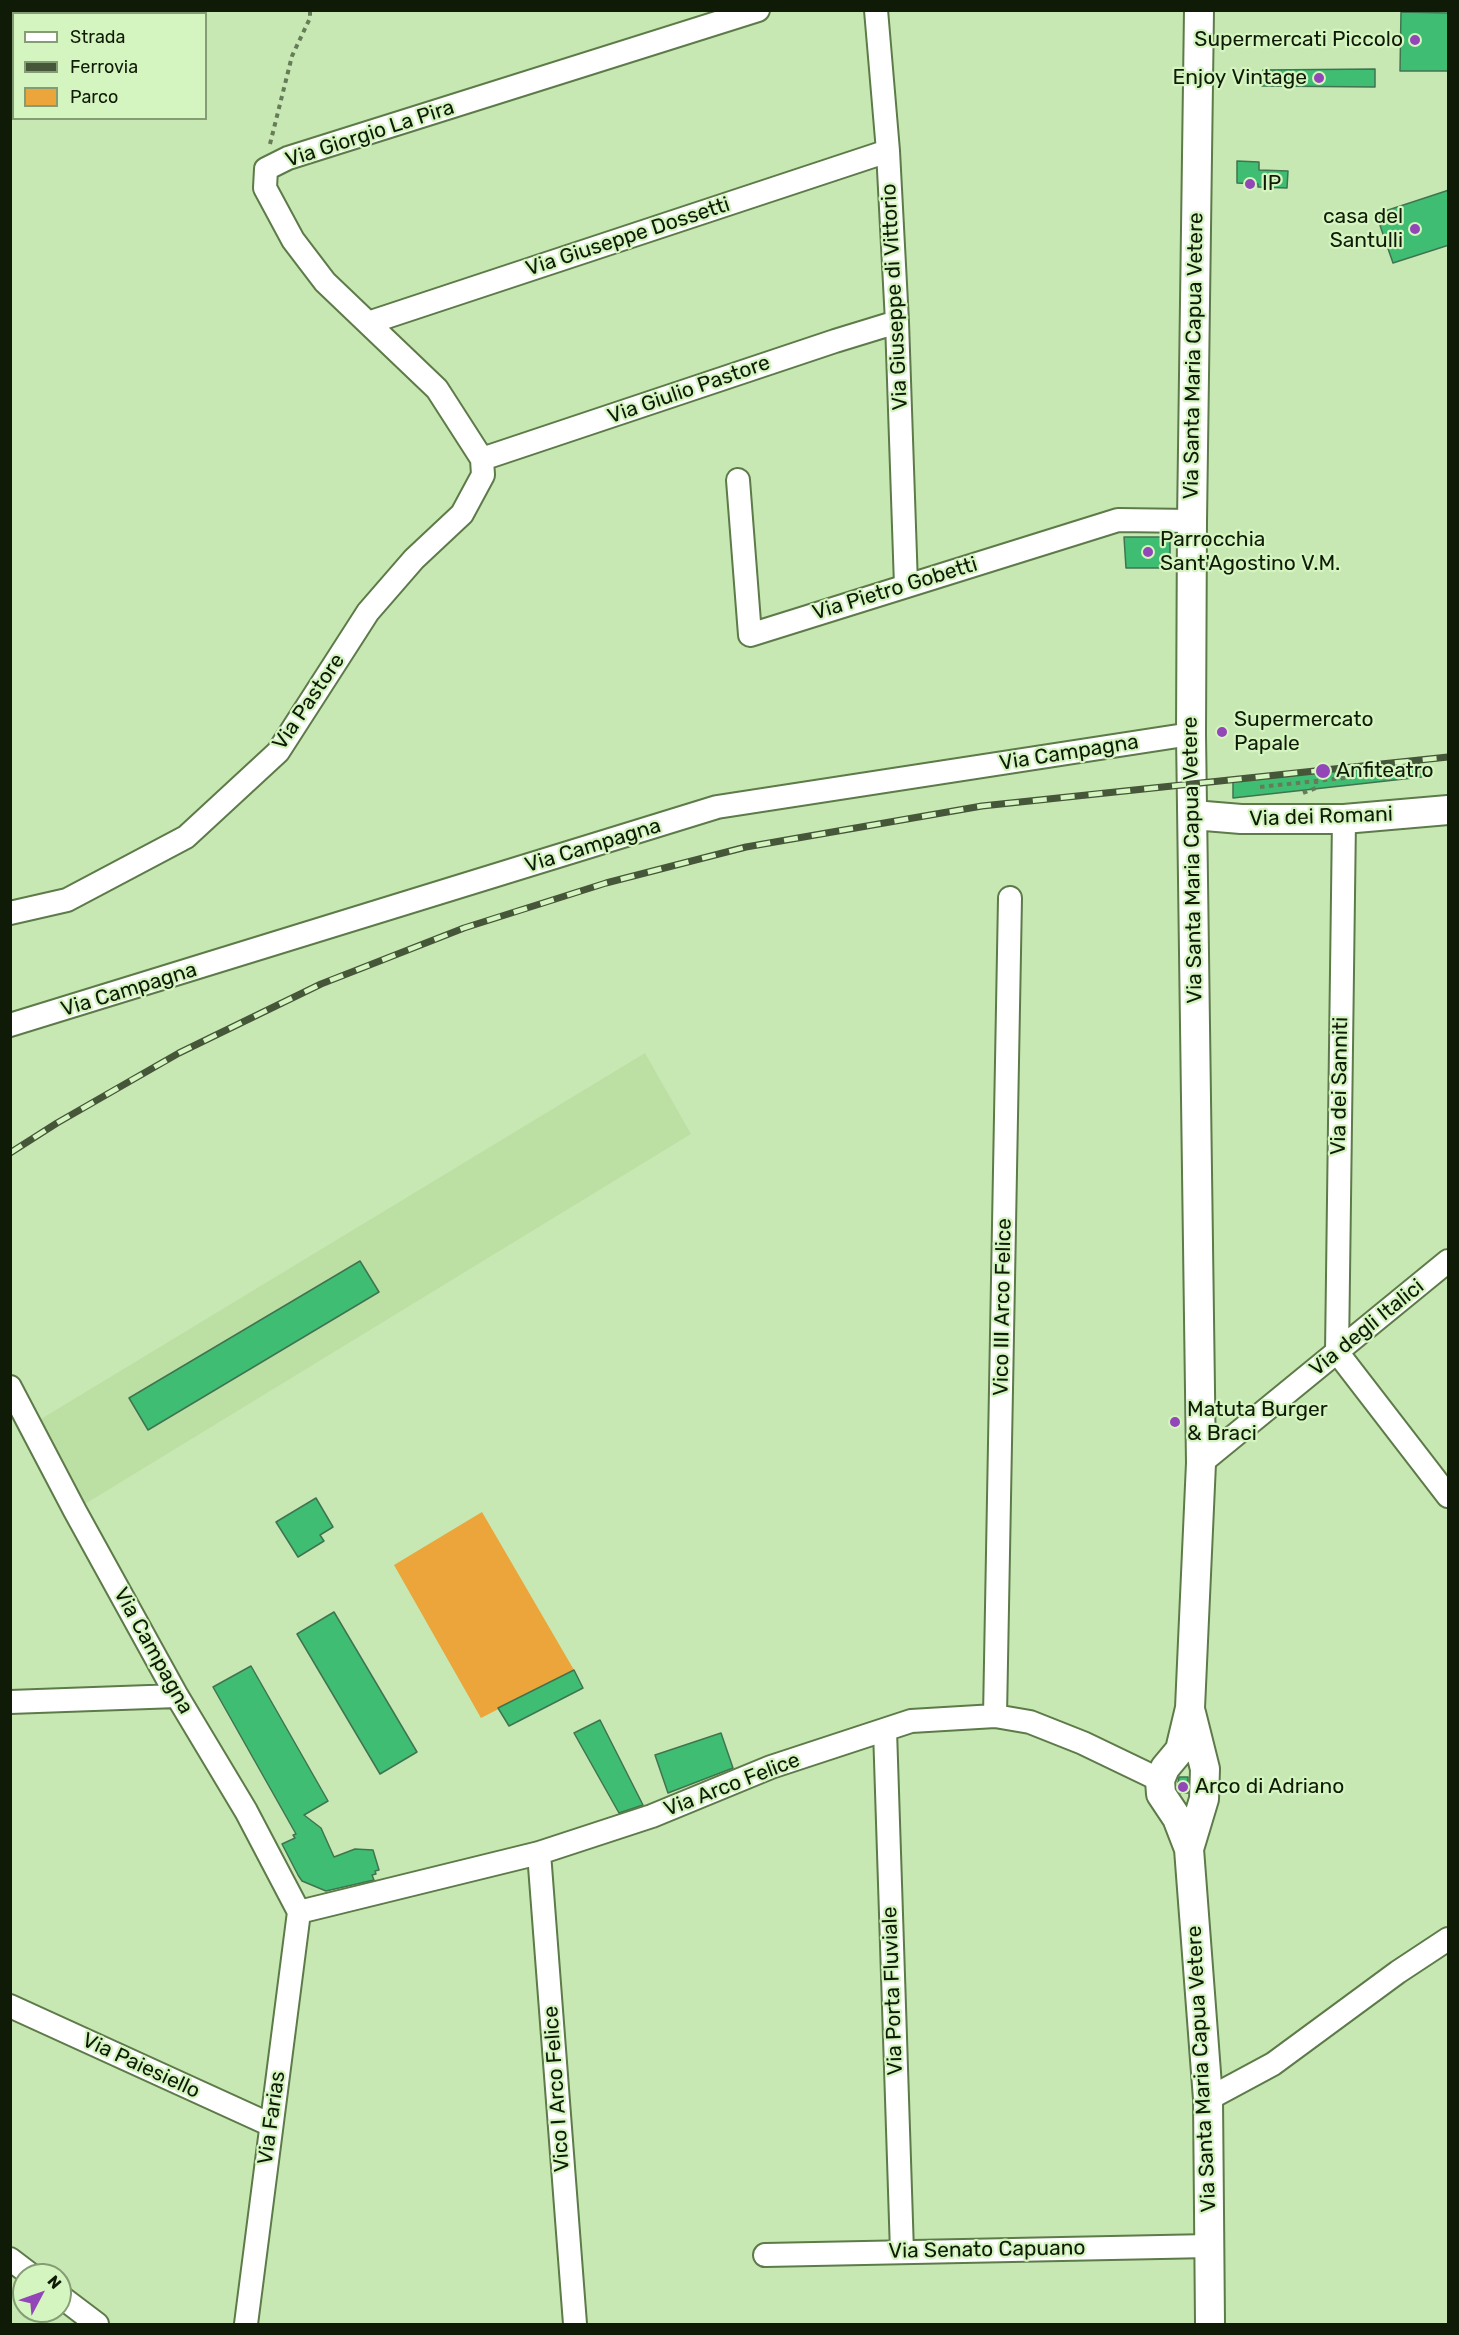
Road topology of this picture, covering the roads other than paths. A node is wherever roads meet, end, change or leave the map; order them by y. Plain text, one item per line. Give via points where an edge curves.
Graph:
1 (758, 10) edge
2 (876, 10) edge
3 (1199, 10) edge
4 (888, 151) junction
5 (897, 322) junction
6 (368, 323) junction
7 (482, 459) junction
8 (738, 480) dead end
9 (1192, 520) junction
10 (906, 585) junction
11 (1191, 734) junction
12 (1449, 810) edge
13 (1193, 814) junction
14 (1344, 819) junction
15 (1011, 898) dead end
16 (10, 913) edge
17 (10, 1025) edge
18 (1447, 1266) edge
19 (1337, 1352) junction
20 (10, 1387) edge
21 (1201, 1463) junction
22 (1449, 1496) edge
23 (177, 1696) junction
24 (10, 1702) edge
25 (1190, 1708) junction
26 (995, 1716) junction
27 (885, 1730) junction
28 (1160, 1780) junction
29 (1190, 1849) junction
30 (539, 1853) junction
31 (299, 1912) junction
32 (1449, 1939) edge
33 (10, 2006) edge
34 (1208, 2099) junction
35 (271, 2125) junction
36 (1209, 2246) junction
37 (902, 2252) junction
38 (765, 2255) dead end
39 (72, 2305) edge
40 (98, 2325) edge
41 (246, 2325) edge
42 (575, 2325) edge
43 (1210, 2325) edge

1 - 6 street, Via Giorgio La Pira via 288,158 266,169 266,188 293,240 325,282
2 - 4 street, Via Giuseppe di Vittorio
3 - 9 main road, Via Santa Maria Capua Vetere
4 - 5 street, Via Giuseppe di Vittorio
4 - 6 street, Via Giuseppe Dossetti
5 - 7 street, Via Giulio Pastore
5 - 10 street, Via Giuseppe di Vittorio
6 - 7 street, Via Giorgio La Pira via 436,389
7 - 16 street, Via Pastore via 483,475 462,514 414,559 368,612 278,752 186,837 67,900
8 - 10 street, Via Pietro Gobetti via 750,635
9 - 10 street, Via Pietro Gobetti via 1118,520
9 - 11 main road, Via Santa Maria Capua Vetere
11 - 13 main road, Via Santa Maria Capua Vetere
11 - 17 street, Via Campagna via 717,807
12 - 14 main road, Via dei Romani
13 - 14 main road, Via dei Romani via 1240,819
13 - 21 main road, Via Santa Maria Capua Vetere
14 - 19 street, Via dei Sanniti
15 - 26 street, Vico III Arco Felice
18 - 19 street, Via degli Italici
19 - 21 street, Via degli Italici
19 - 22 street
20 - 23 street, Via Campagna
21 - 25 main road, Via Santa Maria Capua Vetere
23 - 24 street
23 - 31 street, Via Campagna via 246,1811
25 - 28 main road via 1180,1750
25 - 29 main road via 1205,1769 1204,1799
26 - 27 street, Via Arco Felice via 911,1721
26 - 28 street, Via Arco Felice via 1030,1722
27 - 30 street, Via Arco Felice via 771,1767 652,1816
27 - 37 street, Via Porta Fluviale
28 - 29 main road via 1161,1794
29 - 34 main road, Via Santa Maria Capua Vetere
30 - 31 street, Via Arco Felice
30 - 42 street, Vico I Arco Felice
31 - 35 street, Via Farias
32 - 34 street via 1273,2064
33 - 35 street, Via Paiesiello
34 - 36 main road, Via Santa Maria Capua Vetere
35 - 41 street, Via Farias
36 - 37 street, Via Senato Capuano
36 - 43 main road, Via Santa Maria Capua Vetere
37 - 38 street, Via Senato Capuano
39 - 40 street

